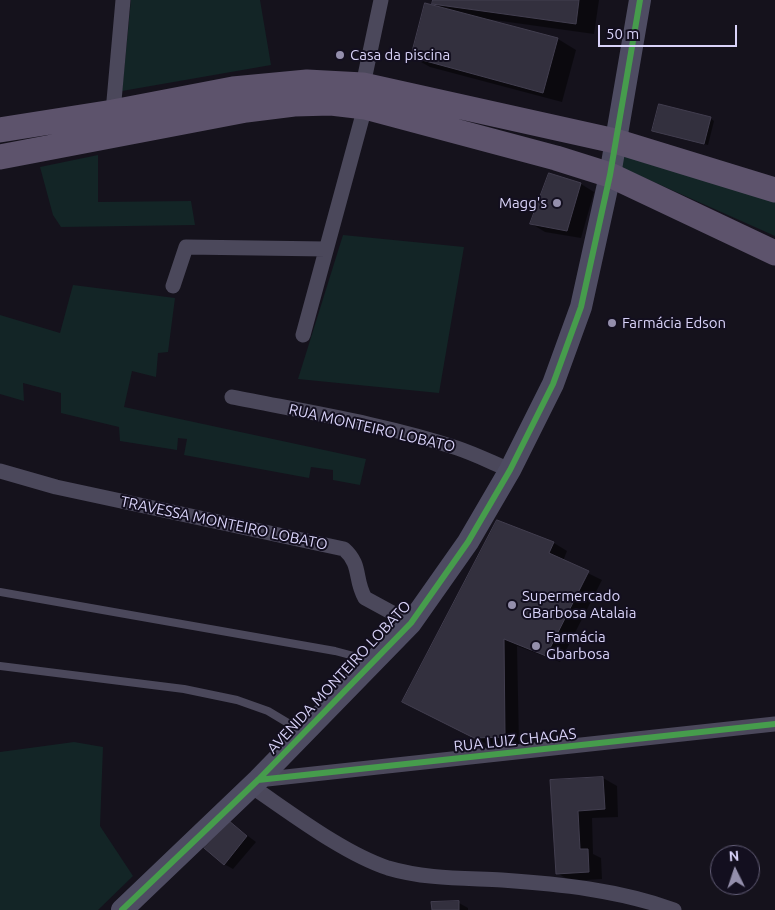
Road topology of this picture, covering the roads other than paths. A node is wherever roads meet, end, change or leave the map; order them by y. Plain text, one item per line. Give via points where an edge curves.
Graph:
1 (123, 0) edge
2 (381, 0) edge
3 (640, 0) edge
4 (364, 96) junction
5 (113, 112) junction
6 (0, 130) edge
7 (615, 141) junction
8 (0, 157) edge
9 (610, 175) junction
10 (775, 190) edge
11 (326, 249) junction
12 (775, 254) edge
13 (173, 286) dead end
14 (303, 335) dead end
15 (232, 397) dead end
16 (510, 470) junction
17 (0, 471) edge
18 (0, 592) edge
19 (411, 623) junction
20 (374, 662) junction
21 (0, 666) edge
22 (775, 724) edge
23 (303, 733) junction
24 (255, 783) junction
25 (122, 910) edge
26 (674, 910) edge

1 - 5 street
2 - 4 street
3 - 7 street, AVENIDA MONTEIRO LOBATO
4 - 5 main road via 307,82 233,89
4 - 7 main road
4 - 8 main road via 331,103 246,110
4 - 9 main road
4 - 11 street
5 - 6 main road
7 - 9 street, AVENIDA MONTEIRO LOBATO
7 - 10 main road
9 - 12 main road
9 - 16 street, AVENIDA MONTEIRO LOBATO via 581,307 553,384
11 - 13 street via 186,247
11 - 14 street
15 - 16 street, RUA MONTEIRO LOBATO via 405,433 458,448
16 - 19 street, AVENIDA MONTEIRO LOBATO via 468,542
17 - 19 street, TRAVESSA MONTEIRO LOBATO via 56,487 344,549 353,556 365,598
18 - 20 lane via 335,651
19 - 20 street, AVENIDA MONTEIRO LOBATO
20 - 23 street, AVENIDA MONTEIRO LOBATO
21 - 23 lane via 237,700 268,710
22 - 24 street, RUA LUIZ CHAGAS
23 - 24 street, AVENIDA MONTEIRO LOBATO
24 - 25 street, AVENIDA MONTEIRO LOBATO
24 - 26 street via 304,822 356,854 388,868 423,876 588,888

